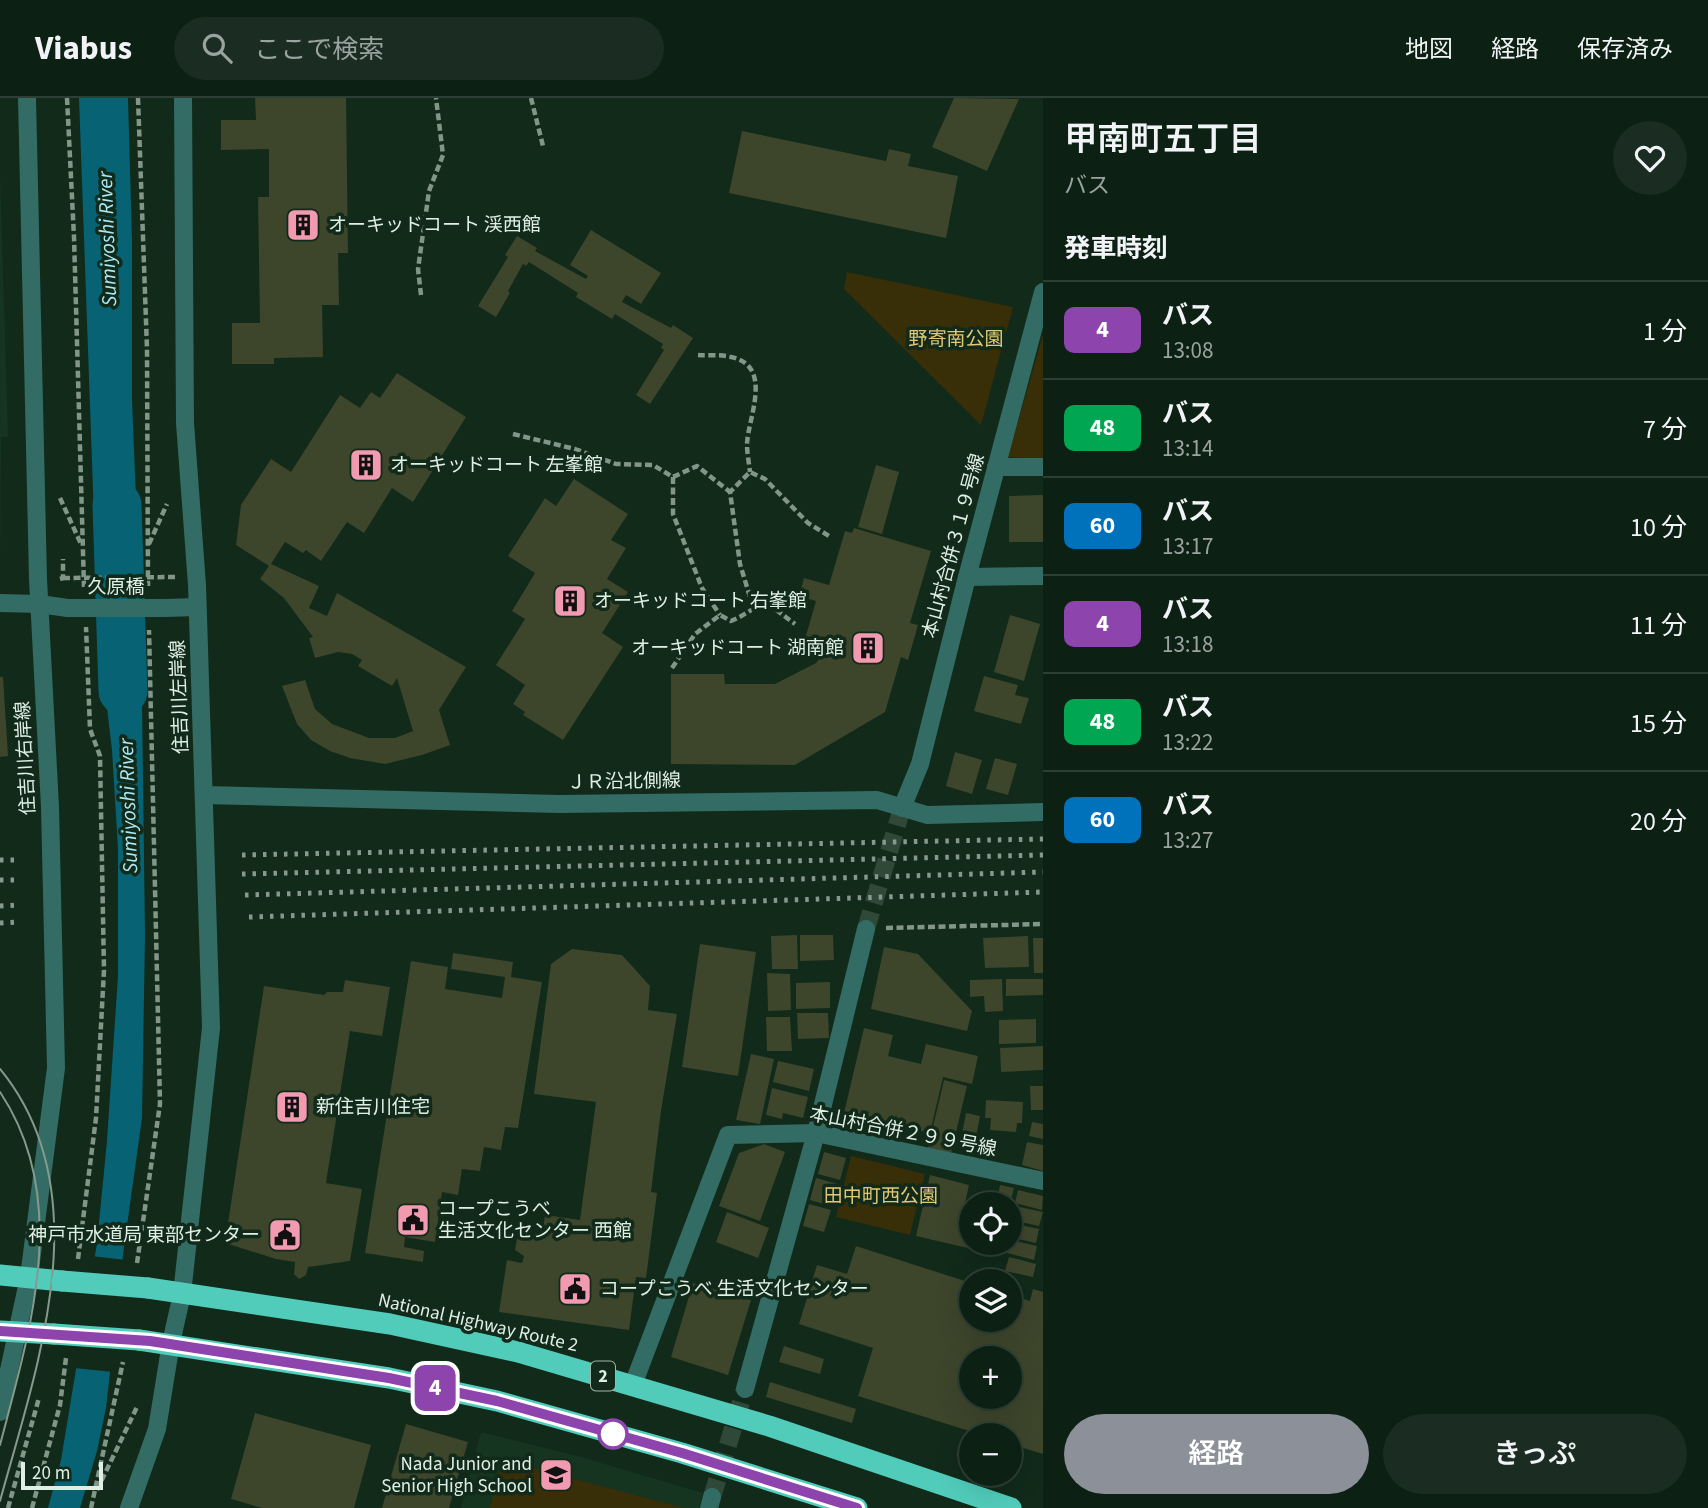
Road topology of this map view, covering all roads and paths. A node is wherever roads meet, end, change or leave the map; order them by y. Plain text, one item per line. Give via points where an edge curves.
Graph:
1 (27, 98) edge
2 (67, 98) edge
3 (138, 98) edge
4 (183, 98) edge
5 (436, 98) edge
6 (531, 98) edge
7 (543, 146) dead end
8 (1043, 292) edge
9 (421, 295) dead end
10 (698, 355) dead end
11 (513, 434) dead end
12 (996, 467) junction
13 (1043, 467) edge
14 (750, 471) junction
15 (673, 477) junction
16 (730, 492) junction
17 (172, 494) dead end
18 (59, 497) dead end
19 (829, 536) dead end
20 (83, 547) junction
21 (148, 547) junction
22 (1043, 576) edge
23 (175, 577) dead end
24 (967, 577) junction
25 (64, 579) dead end
26 (85, 589) dead end
27 (148, 596) dead end
28 (0, 603) edge
29 (39, 604) junction
30 (197, 607) junction
31 (753, 607) junction
32 (720, 615) junction
33 (86, 617) dead end
34 (149, 621) dead end
35 (795, 624) dead end
36 (672, 668) dead end
37 (204, 795) junction
38 (902, 808) junction
39 (1043, 812) edge
40 (1043, 925) edge
41 (866, 929) joint
42 (816, 1133) junction
43 (1043, 1181) edge
44 (0, 1275) edge
45 (70, 1275) junction
46 (29, 1277) junction
47 (142, 1282) junction
48 (182, 1294) junction
49 (8, 1331) edge
50 (61, 1342) junction
51 (171, 1343) junction
52 (124, 1356) dead end
53 (633, 1385) junction
54 (746, 1389) tunnel mouth
55 (39, 1398) dead end
56 (137, 1405) dead end
57 (0, 1412) edge
58 (93, 1498) junction
59 (8, 1508) edge
60 (32, 1508) edge
61 (91, 1508) edge
62 (129, 1508) edge
63 (857, 1508) edge
64 (1011, 1508) edge

1 - 29 street, 住吉川右岸線
2 - 20 path
3 - 21 path
4 - 30 street, 住吉川左岸線 via 185,423
5 - 9 path via 443,155 429,191 418,269
6 - 7 path
8 - 12 street, 本山村合併３１９号線
10 - 14 path via 742,362 756,383 747,443
11 - 15 path via 616,464 653,465
12 - 13 street
12 - 24 street, 本山村合併３１９号線
14 - 16 path
14 - 19 path
15 - 16 path via 697,466
15 - 32 path via 673,514 702,588
16 - 31 path via 740,564
17 - 21 path
18 - 20 path
20 - 26 path
21 - 27 path
22 - 24 street
23 - 25 path, bridge
24 - 38 street, 本山村合併３１９号線 via 920,764
28 - 29 street
29 - 30 street, 久原橋, bridge
29 - 46 street, 住吉川右岸線 via 50,807 56,1068
30 - 37 street, 住吉川左岸線
31 - 32 path via 731,621
31 - 35 path via 767,603
32 - 36 path via 695,634
33 - 45 path via 90,729 100,756 104,970 96,1118
34 - 47 path via 160,1104
37 - 38 street, ＪＲ沿北側線 via 559,804 877,800
37 - 48 street, 住吉川左岸線 via 211,1028
38 - 39 street, ＪＲ沿北側線 via 927,815
40 - 41 path
41 - 42 street
42 - 43 street, 本山村合併２９９号線
42 - 53 street, 本山村合併２９９号線 via 728,1135
42 - 54 street
44 - 46 highway, National Highway Route 2 / 2
45 - 46 highway, National Highway Route 2 / 2
45 - 47 highway, National Highway Route 2 / 2, bridge
46 - 49 street, 住吉川右岸線
47 - 48 highway, National Highway Route 2 / 2
48 - 51 street, 住吉川左岸線
48 - 53 highway, National Highway Route 2 / 2 via 390,1324 518,1352
49 - 50 highway
49 - 57 street, 住吉川右岸線 via 6,1390
50 - 51 highway, bridge
50 - 60 path via 60,1405
51 - 62 street via 157,1429
51 - 63 highway via 389,1378 497,1401
52 - 58 path
53 - 64 highway, National Highway Route 2 / 2
55 - 59 path
56 - 58 path
58 - 61 path

